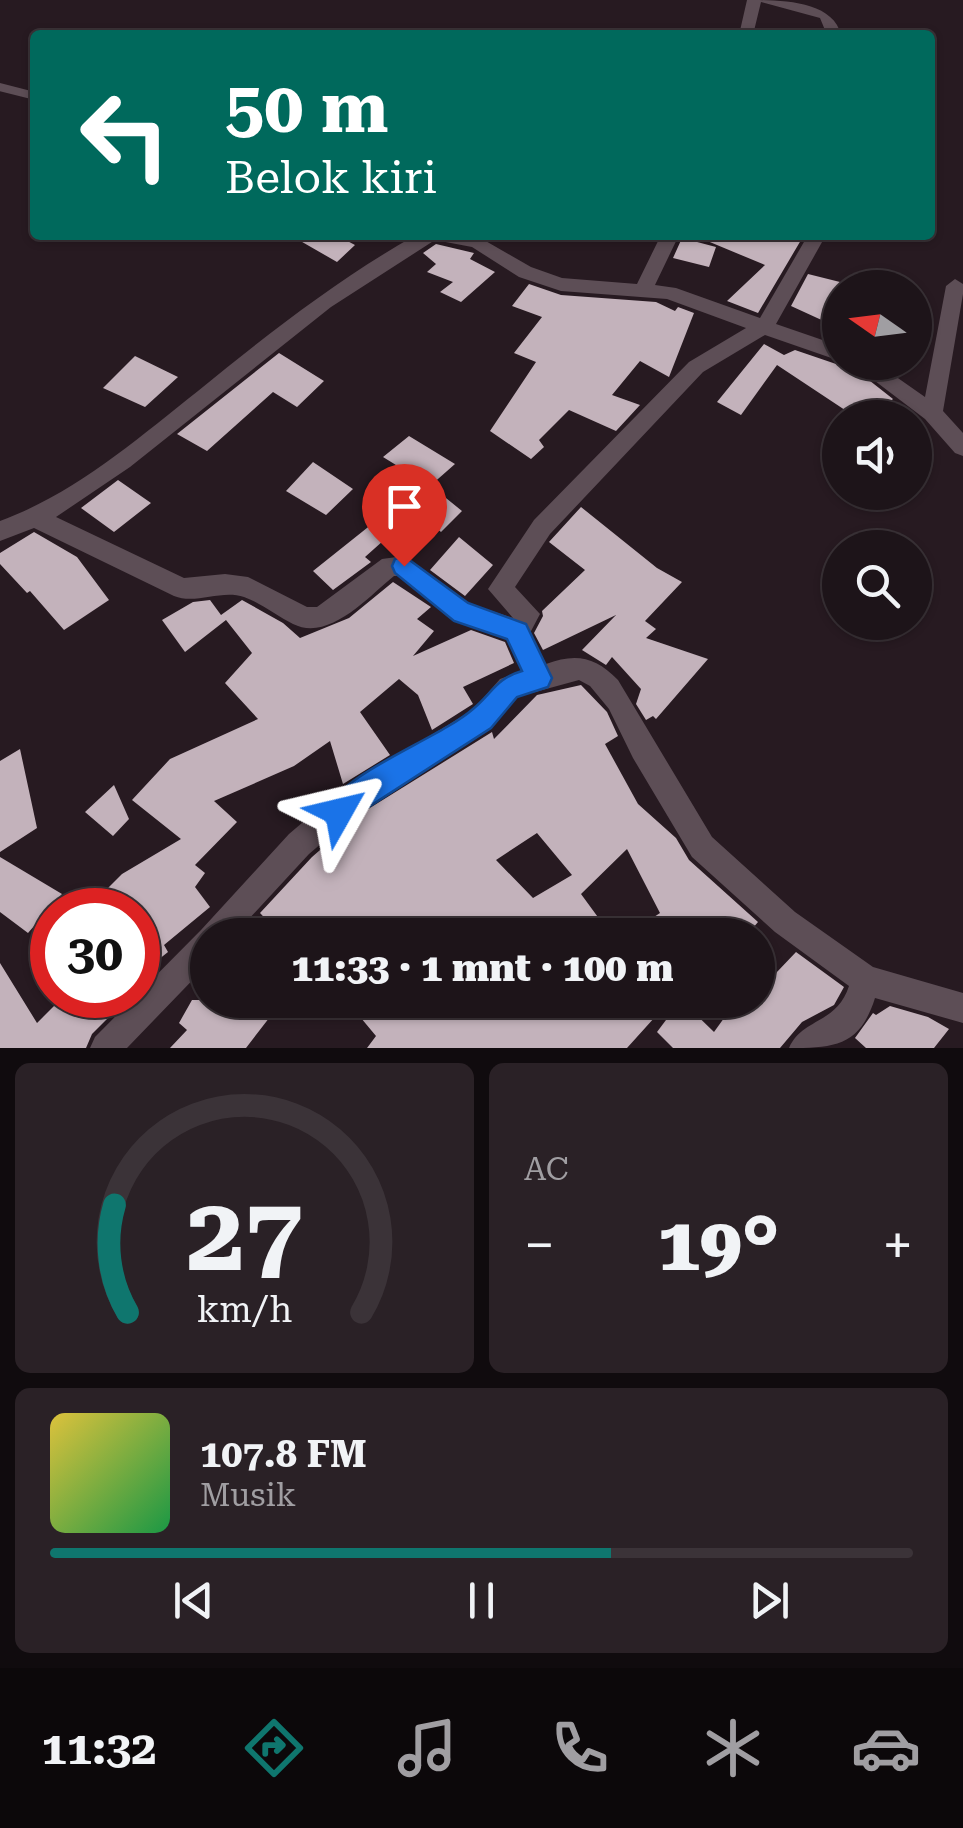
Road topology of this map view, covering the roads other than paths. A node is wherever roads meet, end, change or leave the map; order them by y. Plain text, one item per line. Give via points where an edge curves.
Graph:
1 (754, 0) edge
2 (766, 0) edge
3 (747, 30) edge
4 (833, 30) edge
5 (0, 87) edge
6 (30, 95) edge
7 (422, 240) edge
8 (467, 240) edge
9 (668, 240) edge
10 (815, 240) edge
11 (955, 286) dead end
12 (644, 289) junction
13 (766, 325) junction
14 (822, 347) edge
15 (886, 380) edge
16 (915, 400) edge
17 (932, 412) joint
18 (963, 447) edge
19 (38, 519) junction
20 (0, 531) edge
21 (518, 632) junction
22 (540, 678) junction
23 (230, 918) edge
24 (190, 961) edge
25 (866, 980) junction
26 (963, 1008) edge
27 (106, 1048) edge
28 (805, 1048) edge

1 - 3 street
2 - 4 street via 825,15
5 - 6 lane
7 - 19 street via 316,306 104,476
8 - 12 street via 561,284
9 - 12 street
10 - 13 street
11 - 17 street
12 - 13 street
13 - 14 street
13 - 21 street via 696,367 542,526 500,589 528,614
15 - 16 street
17 - 18 street
19 - 20 street
19 - 21 street via 182,589 248,587 304,618 321,618 390,566 404,566 462,613
21 - 22 street
22 - 23 street via 509,687 482,719 353,798
22 - 25 street via 580,668 593,672 638,732 702,847 784,922
24 - 27 street
25 - 26 street
25 - 28 street via 855,1014

